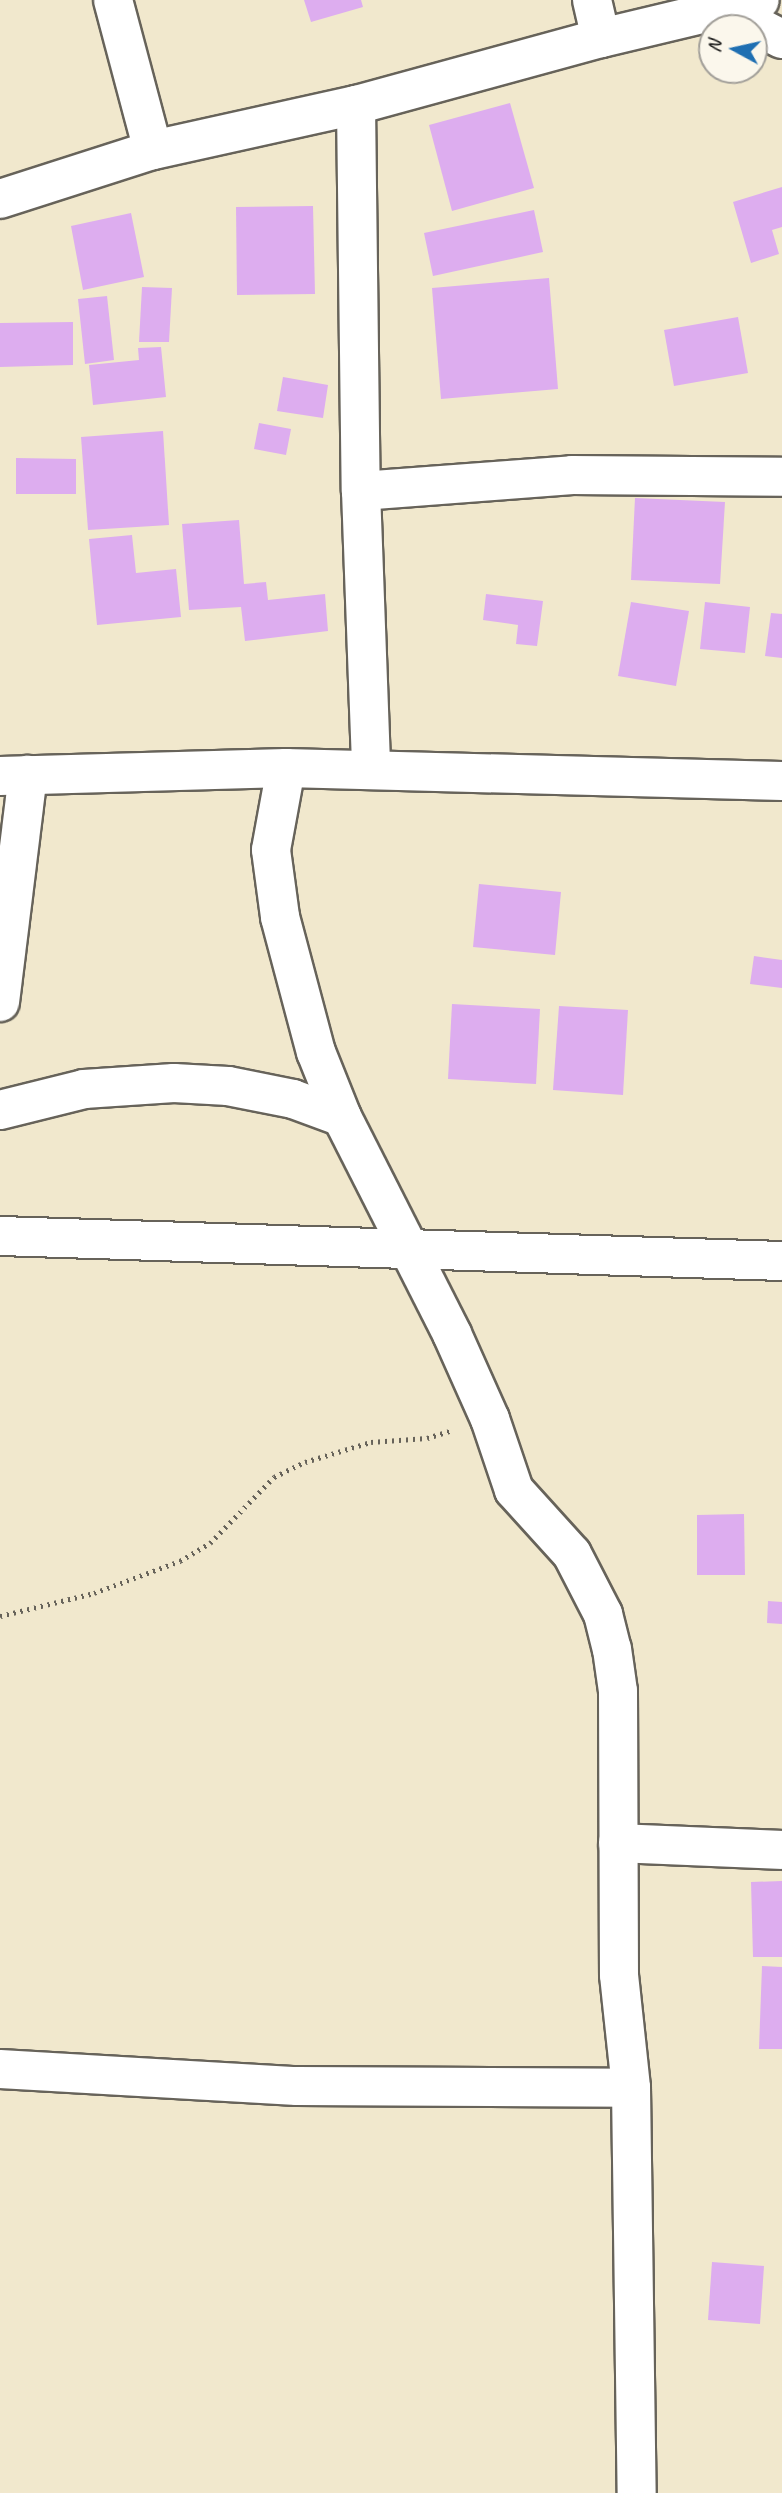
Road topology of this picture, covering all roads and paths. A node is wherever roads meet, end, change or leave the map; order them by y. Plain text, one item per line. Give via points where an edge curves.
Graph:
1 (113, 0) edge
2 (592, 0) edge
3 (743, 5) edge
4 (601, 38) junction
5 (782, 39) edge
6 (356, 105) junction
7 (153, 150) junction
8 (0, 199) edge
9 (782, 477) edge
10 (361, 491) junction
11 (286, 768) junction
12 (371, 769) junction
13 (14, 775) edge
14 (782, 781) edge
15 (0, 1002) edge
16 (0, 1110) edge
17 (342, 1117) junction
18 (0, 1236) edge
19 (408, 1248) junction
20 (782, 1261) edge
21 (490, 1419) junction
22 (0, 1616) edge
23 (618, 1843) junction
24 (782, 1850) edge
25 (0, 2069) edge
26 (631, 2088) junction
27 (637, 2493) edge

1 - 7 street
2 - 4 street
3 - 4 street
3 - 5 street
4 - 6 street
6 - 7 street
6 - 10 street
7 - 8 street
9 - 10 street via 572,475
10 - 12 street
11 - 12 street
11 - 13 street
11 - 17 street via 271,850 280,917 316,1052
12 - 14 street
13 - 15 street
16 - 17 street via 84,1090 174,1083 228,1086 293,1099
17 - 19 street
18 - 19 street
19 - 20 street
19 - 21 street
21 - 22 path via 427,1438 371,1442 305,1462 274,1477 210,1543 180,1561 94,1593
21 - 23 street via 514,1490 572,1554 603,1614 618,1691
23 - 24 street
23 - 26 street via 619,1975
25 - 26 street via 297,2087
26 - 27 street

